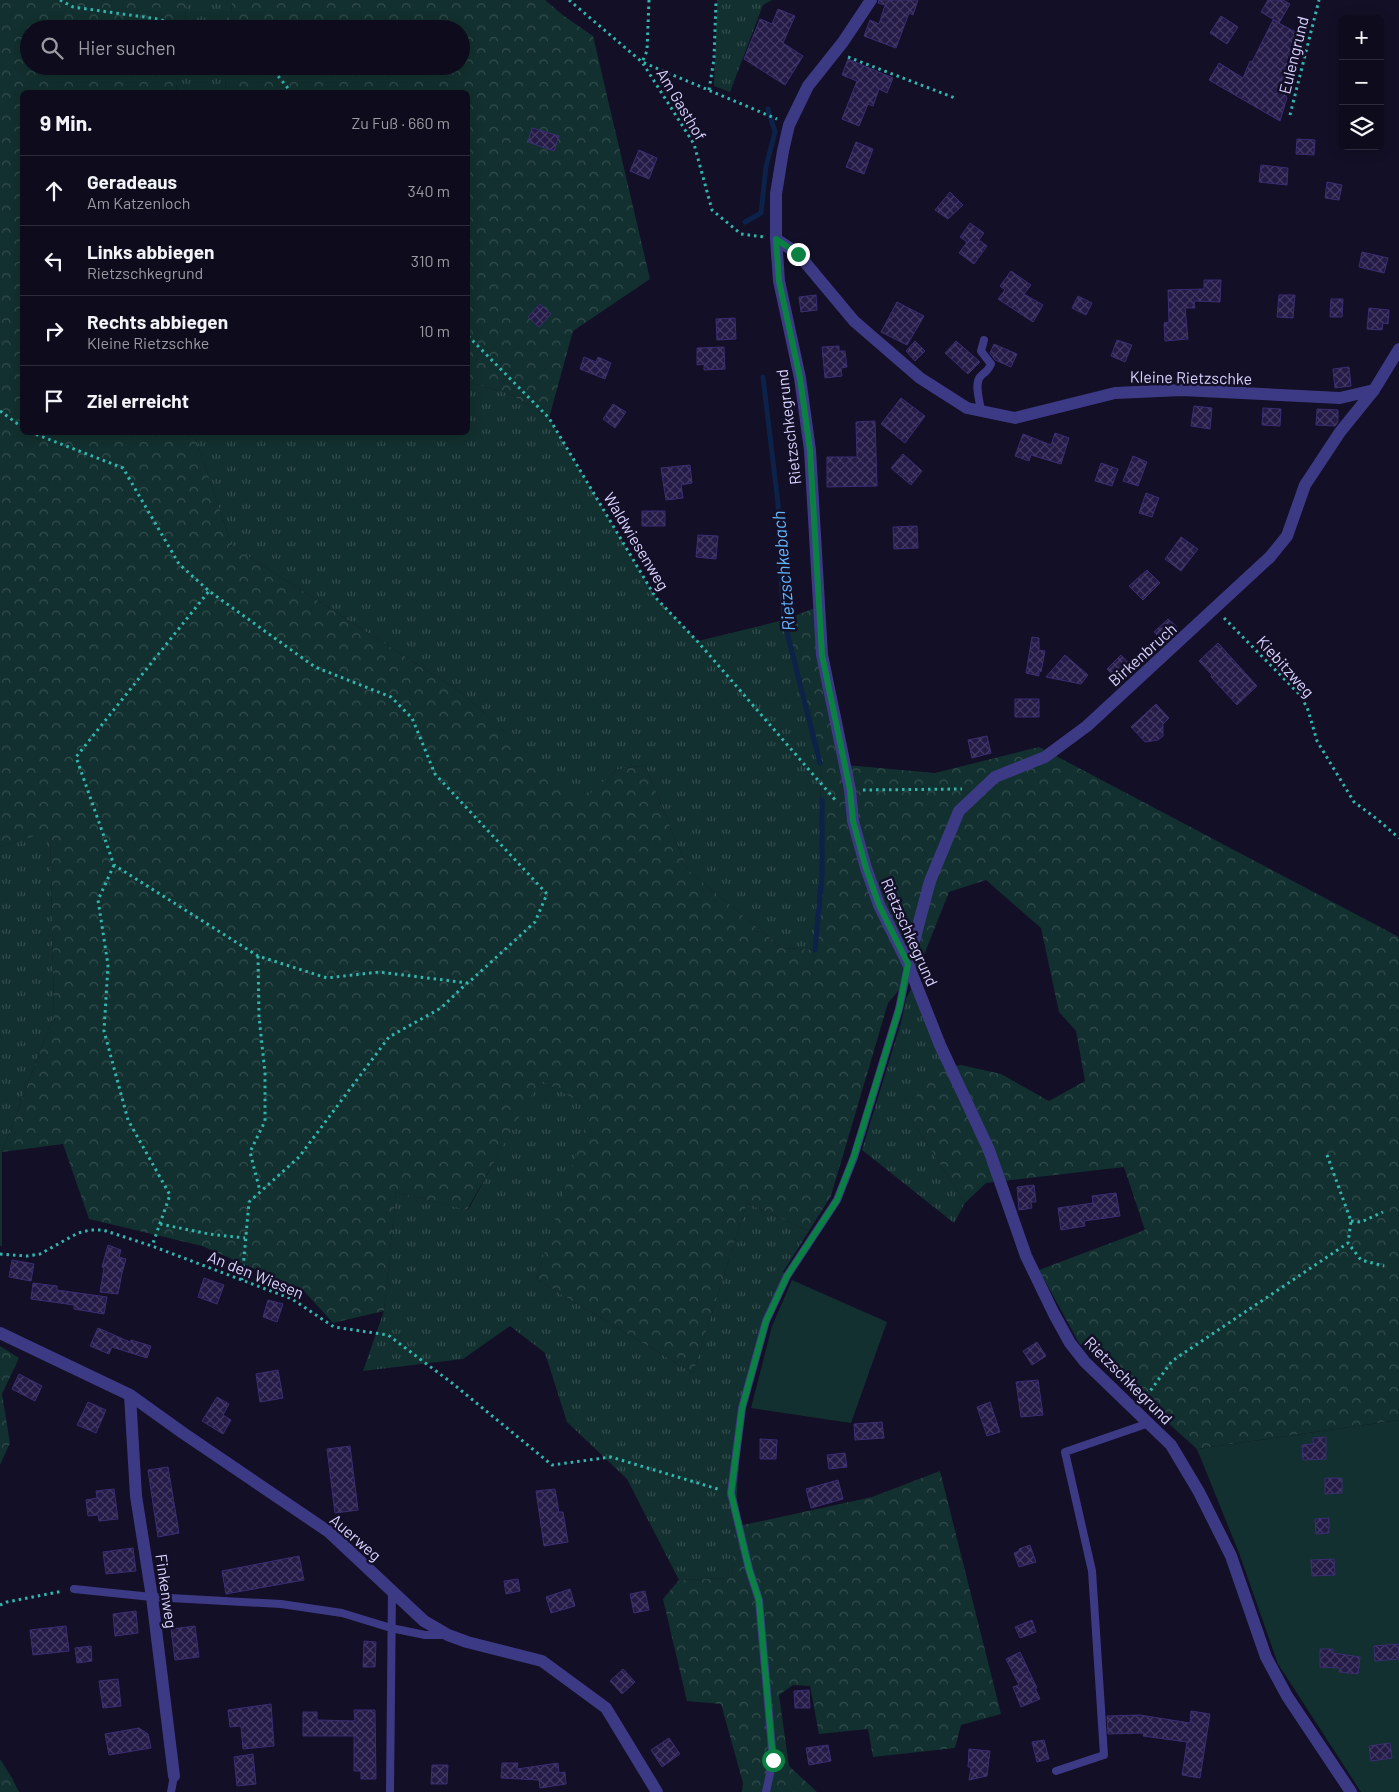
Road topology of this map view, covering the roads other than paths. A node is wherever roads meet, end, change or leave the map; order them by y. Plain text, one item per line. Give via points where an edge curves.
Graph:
1 (871, 0) edge
2 (776, 239) junction
3 (984, 340) dead end
4 (1399, 349) edge
5 (1374, 390) junction
6 (981, 411) junction
7 (908, 964) junction
8 (0, 1333) edge
9 (130, 1395) junction
10 (1149, 1423) junction
11 (74, 1589) road end
12 (392, 1590) junction
13 (152, 1597) junction
14 (391, 1628) junction
15 (448, 1635) junction
16 (1056, 1771) dead end
17 (174, 1776) joint
18 (171, 1792) edge
19 (390, 1792) edge
20 (657, 1792) edge
21 (766, 1792) edge
22 (1351, 1792) edge

1 - 2 street, Rietzschkegrund via 808,86 790,125 776,194
2 - 6 street, Kleine Rietzschke via 798,254 854,321 920,378 967,408
2 - 7 street, Rietzschkegrund via 779,281 800,378 810,450 822,655 850,790 853,821 866,868 879,905
3 - 6 lane via 981,351 991,364 977,385
4 - 5 street, Birkenbruch
5 - 6 street, Kleine Rietzschke via 1340,398 1182,390 1115,393 1015,418
5 - 7 street, Birkenbruch via 1340,432 1305,485 1287,536 1270,557 1087,726 1045,757 995,778 959,811 930,881
7 - 10 street, Rietzschkegrund via 940,1045 989,1150 1026,1256 1054,1314 1085,1362
7 - 21 lane via 896,1018 854,1156 837,1200 787,1276 766,1321 742,1408 731,1493 759,1600 773,1760
8 - 9 street, Auerweg
9 - 12 street, Auerweg via 329,1532
9 - 13 street, Finkenweg via 136,1496
10 - 16 lane via 1064,1452 1092,1571 1104,1755
10 - 22 street, Rietzschkegrund via 1171,1446 1200,1492 1230,1556 1266,1657 1287,1696
11 - 13 lane
12 - 14 lane
12 - 15 street, Auerweg via 424,1620
13 - 14 lane via 281,1604 342,1613
13 - 17 street, Finkenweg
14 - 15 lane via 425,1635
14 - 19 lane
15 - 20 street, Auerweg via 542,1661 606,1708
17 - 18 lane, Finkenweg

